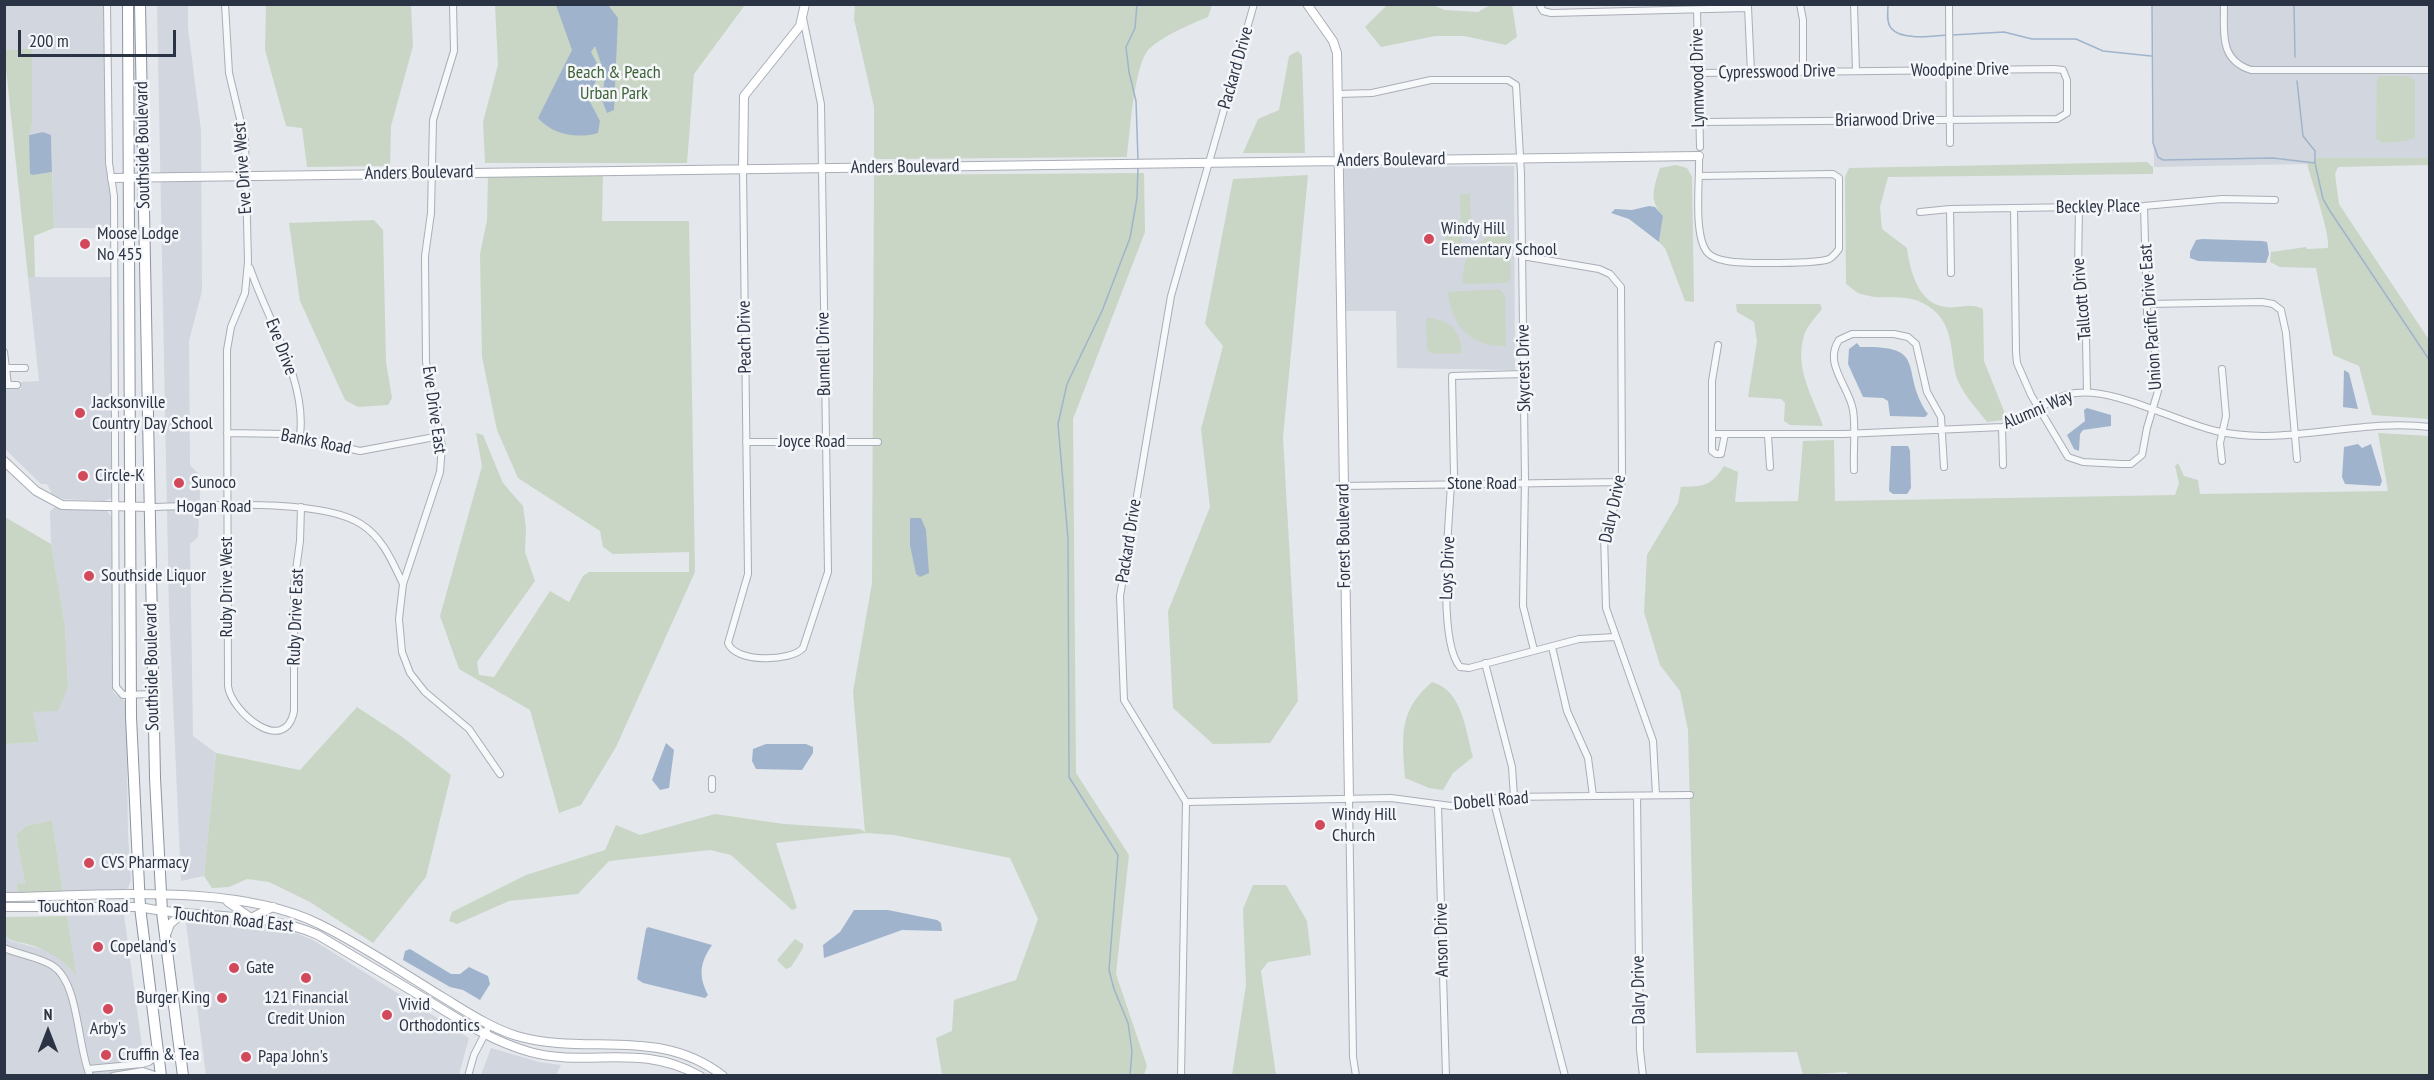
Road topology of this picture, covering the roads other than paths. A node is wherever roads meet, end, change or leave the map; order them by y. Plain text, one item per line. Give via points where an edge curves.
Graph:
1 (107, 4) edge
2 (128, 4) edge
3 (140, 4) edge
4 (225, 4) edge
5 (453, 4) edge
6 (805, 4) edge
7 (1254, 4) edge
8 (1307, 4) edge
9 (1800, 4) edge
10 (1854, 4) edge
11 (1949, 4) edge
12 (2224, 4) edge
13 (1748, 6) edge
14 (1541, 8) edge
15 (1589, 8) edge
16 (1639, 8) edge
17 (1697, 10) junction
18 (803, 18) junction
19 (1949, 70) junction
20 (2430, 70) edge
21 (1803, 71) junction
22 (1856, 71) junction
23 (1751, 72) junction
24 (1698, 73) junction
25 (1338, 94) junction
26 (2067, 113) joint
27 (1950, 120) junction
28 (1700, 122) junction
29 (1950, 143) dead end
30 (1699, 151) junction
31 (1519, 158) junction
32 (1337, 160) junction
33 (1209, 162) junction
34 (822, 168) junction
35 (743, 169) junction
36 (431, 173) junction
37 (246, 176) junction
38 (1699, 176) junction
39 (129, 177) junction
40 (144, 177) junction
41 (112, 178) junction
42 (2275, 200) dead end
43 (2144, 206) junction
44 (2079, 207) junction
45 (2014, 208) junction
46 (1950, 209) junction
47 (1920, 212) dead end
48 (1522, 256) junction
49 (248, 262) junction
50 (1951, 273) dead end
51 (2147, 304) junction
52 (1718, 345) dead end
53 (4, 352) edge
54 (5, 368) edge
55 (25, 368) dead end
56 (2222, 369) dead end
57 (1523, 374) junction
58 (17, 385) dead end
59 (6, 386) edge
60 (2087, 392) junction
61 (2038, 409) junction
62 (2152, 411) junction
63 (2430, 427) edge
64 (2002, 428) junction
65 (1943, 430) junction
66 (2223, 432) junction
67 (2294, 432) junction
68 (227, 433) junction
69 (1853, 433) junction
70 (1712, 434) junction
71 (1725, 434) junction
72 (300, 435) junction
73 (1768, 435) junction
74 (440, 436) junction
75 (825, 441) junction
76 (746, 442) junction
77 (878, 442) dead end
78 (2297, 459) dead end
79 (2223, 460) dead end
80 (4, 461) edge
81 (2003, 465) dead end
82 (1770, 467) dead end
83 (1944, 467) dead end
84 (1854, 470) dead end
85 (1622, 482) junction
86 (1451, 484) junction
87 (1524, 484) junction
88 (1343, 486) junction
89 (115, 507) junction
90 (151, 507) junction
91 (227, 507) junction
92 (301, 507) junction
93 (131, 508) junction
94 (402, 584) junction
95 (1615, 637) junction
96 (1552, 647) junction
97 (1534, 650) junction
98 (766, 657) joint
99 (1485, 663) junction
100 (131, 694) junction
101 (152, 694) junction
102 (289, 726) joint
103 (500, 774) dead end
104 (711, 779) dead end
105 (712, 789) dead end
106 (1656, 795) junction
107 (1690, 795) dead end
108 (1593, 796) junction
109 (1637, 796) junction
110 (1514, 797) junction
111 (1493, 799) junction
112 (1349, 800) junction
113 (1186, 802) junction
114 (1438, 805) junction
115 (161, 895) junction
116 (4, 897) edge
117 (140, 901) junction
118 (225, 901) junction
119 (4, 907) edge
120 (274, 907) junction
121 (162, 912) junction
122 (183, 913) junction
123 (251, 918) junction
124 (164, 938) junction
125 (4, 948) edge
126 (383, 961) junction
127 (377, 970) junction
128 (490, 1024) junction
129 (485, 1034) junction
130 (157, 1053) junction
131 (89, 1072) edge
132 (113, 1076) edge
133 (159, 1076) edge
134 (183, 1076) edge
135 (468, 1076) edge
136 (700, 1076) edge
137 (723, 1076) edge
138 (1182, 1076) edge
139 (1356, 1076) edge
140 (1446, 1076) edge
141 (1565, 1076) edge
142 (1643, 1076) edge

1 - 41 street
2 - 39 highway, Southside Boulevard
3 - 40 highway, Southside Boulevard
4 - 37 street, Eve Drive West via 226,56 244,132
5 - 36 street, Eve Drive East via 454,51 433,120
6 - 18 street, Peach Drive
7 - 33 street, Packard Drive
8 - 25 street, Forest Boulevard via 1336,47
9 - 21 street
10 - 22 street
11 - 19 street
12 - 20 street via 2225,46 2236,63 2251,70
13 - 17 street
13 - 23 street
14 - 15 street via 1551,13
15 - 16 street
16 - 17 street
17 - 24 street, Lynnwood Drive
18 - 34 street, Bunnell Drive via 820,92
18 - 35 street, Peach Drive via 744,96
19 - 22 street, Woodpine Drive
19 - 26 street, Woodpine Drive via 2063,70 2067,80
19 - 27 street
21 - 22 street, Cypresswood Drive
21 - 23 street, Cypresswood Drive
23 - 24 street, Cypresswood Drive
24 - 28 street, Lynnwood Drive
25 - 31 street, Skycrest Drive via 1372,93 1431,80 1508,80 1516,85
25 - 32 street, Forest Boulevard
26 - 27 street, Briarwood Drive via 2057,119
27 - 28 street, Briarwood Drive
27 - 29 street
28 - 30 street, Lynnwood Drive
30 - 31 street, Anders Boulevard
30 - 38 street, Lynnwood Drive
31 - 32 street, Anders Boulevard
31 - 48 street, Skycrest Drive
32 - 33 street, Anders Boulevard
32 - 88 street, Forest Boulevard
33 - 34 street, Anders Boulevard
33 - 113 street, Packard Drive via 1171,296 1120,596 1124,700
34 - 35 street, Anders Boulevard
34 - 75 street, Bunnell Drive
35 - 36 street, Anders Boulevard
35 - 76 street, Peach Drive
36 - 37 street, Anders Boulevard
36 - 74 street, Eve Drive East via 425,256 426,362
37 - 40 street, Anders Boulevard
37 - 49 street, Eve Drive West
38 - 38 street, Lynnwood Drive via 1700,234 1707,252 1729,262 1814,261 1829,259 1836,253 1841,236 1839,178 1833,174
39 - 40 street, Anders Boulevard
39 - 41 street, Anders Boulevard
39 - 93 highway, Southside Boulevard
40 - 90 highway, Southside Boulevard
41 - 89 street
42 - 43 street, Beckley Place via 2222,199
43 - 44 street, Beckley Place
43 - 51 street, Union Pacific Drive East
44 - 45 street, Beckley Place
44 - 60 street, Tallcott Drive via 2078,271 2086,338
45 - 46 street, Beckley Place
45 - 61 street via 2016,352
46 - 47 street, Beckley Place
46 - 50 street
48 - 57 street, Skycrest Drive
48 - 85 street, Dalry Drive via 1599,269 1610,274 1621,287
49 - 68 street, Ruby Drive West via 245,293 227,340
49 - 72 street, Eve Drive via 296,388 301,409
51 - 62 street, Union Pacific Drive East via 2158,382
51 - 67 street via 2262,302 2278,307 2284,317
52 - 70 street via 1712,381
53 - 54 street
54 - 55 street
54 - 59 street
56 - 66 street via 2226,416
57 - 86 street, Loys Drive via 1452,375
57 - 87 street, Skycrest Drive
58 - 59 street
60 - 61 street, Alumni Way via 2065,395
60 - 62 street, Alumni Way
61 - 62 street, Union Pacific Drive East via 2063,450 2073,459 2121,464 2138,460 2145,447
61 - 64 street, Alumni Way
62 - 66 street, Alumni Way
63 - 67 street, Alumni Way via 2379,424
64 - 65 street, Alumni Way
64 - 81 street
65 - 69 street, Alumni Way
65 - 69 street via 1940,413 1927,392 1919,350 1911,339 1893,333 1861,334 1839,340 1834,358 1853,410
65 - 83 street
66 - 67 street, Alumni Way
66 - 79 street
67 - 78 street
68 - 72 street, Banks Road
68 - 91 street, Ruby Drive West
69 - 73 street, Alumni Way
69 - 84 street
70 - 71 street, Alumni Way
70 - 71 street via 1712,451 1721,454
71 - 73 street, Alumni Way
72 - 74 street, Banks Road via 360,451
73 - 82 street
74 - 94 street, Eve Drive East via 440,472
75 - 76 street, Joyce Road
75 - 77 street, Joyce Road
75 - 98 street, Bunnell Drive via 826,581 802,650 792,656
76 - 98 street, Peach Drive via 748,574 728,643 739,656
80 - 89 street, Hogan Road via 53,502 70,507
85 - 87 street, Stone Road
85 - 95 street, Dalry Drive via 1604,540 1606,608
86 - 87 street, Stone Road
86 - 88 street, Stone Road
86 - 99 street, Loys Drive via 1446,620 1458,664 1464,668
87 - 97 street, Skycrest Drive via 1523,611
88 - 112 street, Forest Boulevard
89 - 93 street, Hogan Road
89 - 100 street via 116,687 118,693
90 - 91 street, Hogan Road
90 - 93 street, Hogan Road
90 - 101 highway, Southside Boulevard
91 - 92 street, Hogan Road
91 - 102 street, Ruby Drive West via 228,692 264,730 278,733
92 - 94 street, Hogan Road via 337,512 362,524 382,543
92 - 102 street, Ruby Drive East via 294,585 294,711
93 - 100 highway, Southside Boulevard
94 - 103 street, Eve Drive East via 399,636 410,673 429,697 469,729
95 - 96 street via 1579,639
95 - 106 street, Dalry Drive via 1653,741
96 - 97 street
96 - 108 street via 1567,711 1588,758
97 - 99 street
99 - 110 street via 1512,767
100 - 101 street
100 - 117 highway, Southside Boulevard
101 - 115 highway, Southside Boulevard
104 - 105 street
106 - 107 street, Dobell Road
106 - 109 street, Dobell Road
108 - 109 street, Dobell Road
108 - 110 street, Dobell Road
109 - 142 street, Dalry Drive
110 - 111 street, Dobell Road
111 - 114 street, Dobell Road
111 - 141 street
112 - 113 street, Dobell Road
112 - 114 street, Dobell Road via 1401,798
112 - 139 street, Forest Boulevard
113 - 138 street
114 - 140 street, Anson Drive
115 - 117 street, Touchton Road
115 - 118 street, Touchton Road East
115 - 121 highway, Southside Boulevard
116 - 117 street, Touchton Road
117 - 119 street, Touchton Road
117 - 121 street, Touchton Road
117 - 130 highway, Southside Boulevard
118 - 120 street, Touchton Road East
118 - 123 street
120 - 123 street
120 - 126 street, Touchton Road East via 321,924
121 - 122 street, Touchton Road East
121 - 124 highway, Southside Boulevard
122 - 123 street, Touchton Road East
122 - 124 street via 170,924
123 - 127 street, Touchton Road East via 302,927
124 - 134 highway, Southside Boulevard
125 - 131 street via 53,966 70,985
126 - 127 street
126 - 128 street, Touchton Road East
127 - 129 street, Touchton Road East
128 - 129 street
128 - 137 street, Touchton Road East via 545,1042 649,1045 687,1056
129 - 135 street
129 - 136 street, Touchton Road East via 540,1054 569,1058 647,1057
130 - 131 street via 142,1064
130 - 133 highway, Southside Boulevard
132 - 133 street via 143,1071

